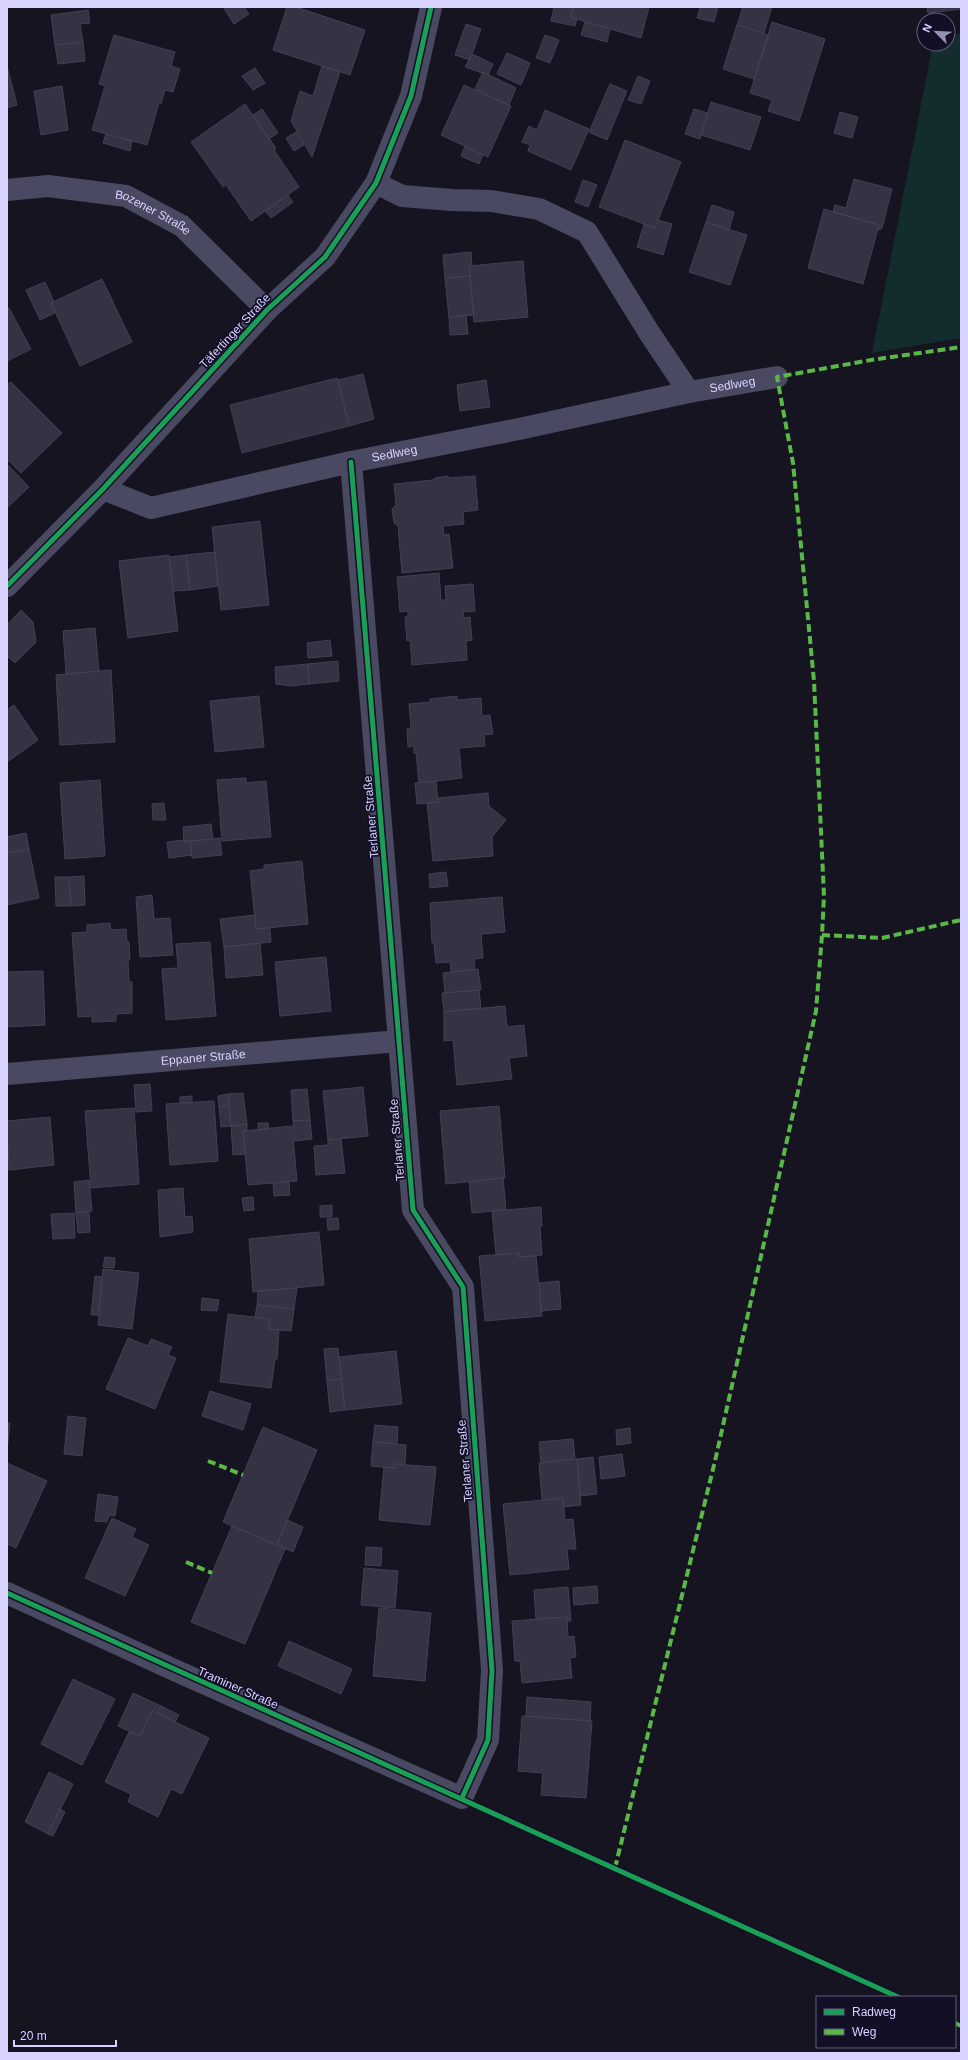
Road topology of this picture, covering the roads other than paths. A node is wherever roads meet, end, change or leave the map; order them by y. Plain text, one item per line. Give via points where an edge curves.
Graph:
1 (430, 7) edge
2 (376, 183) junction
3 (7, 190) edge
4 (267, 310) junction
5 (777, 377) dead end
6 (688, 392) junction
7 (351, 462) junction
8 (103, 489) junction
9 (7, 586) edge
10 (399, 1041) junction
11 (7, 1074) edge
12 (7, 1593) edge
13 (462, 1798) joint

1 - 2 street, Täfertinger Straße via 411,96
2 - 4 street, Täfertinger Straße via 325,257
2 - 6 street via 402,196 491,201 539,209 587,232
3 - 4 street, Bozener Straße via 48,186 126,196 182,226
4 - 8 street, Täfertinger Straße
5 - 6 street, Sedlweg
6 - 7 street, Sedlweg via 520,429
7 - 8 street, Sedlweg via 151,508
7 - 10 street, Terlaner Straße
8 - 9 street, Täfertinger Straße
10 - 11 street, Eppaner Straße
10 - 13 street, Terlaner Straße via 413,1210 463,1287 492,1670 488,1740
12 - 13 street, Traminer Straße

